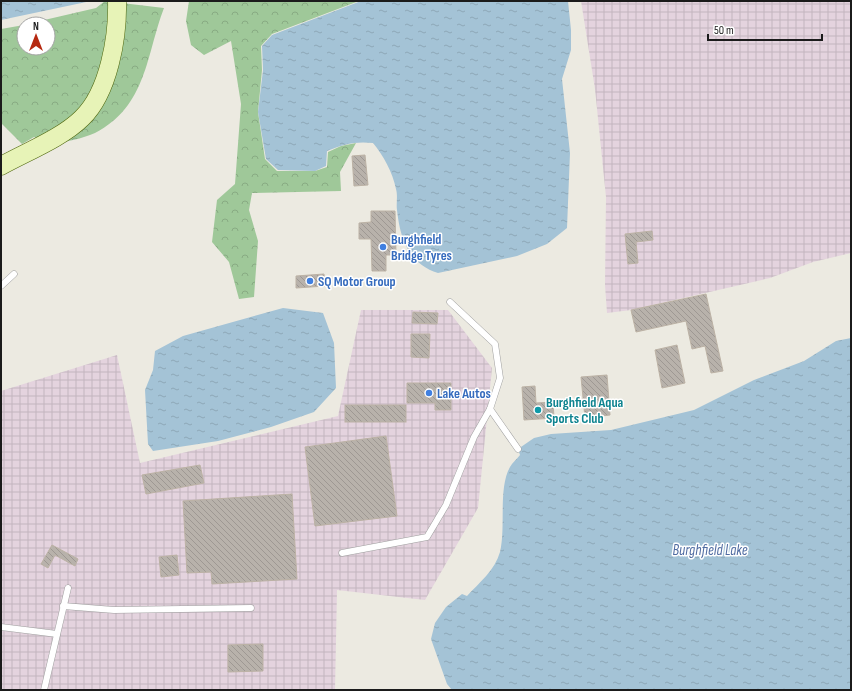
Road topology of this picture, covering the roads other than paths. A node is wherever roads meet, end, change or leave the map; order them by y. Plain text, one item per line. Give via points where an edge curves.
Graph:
1 (117, 8) edge
2 (1, 166) edge
3 (14, 274) dead end
4 (1, 286) edge
5 (450, 302) dead end
6 (490, 409) junction
7 (518, 449) dead end
8 (342, 553) dead end
9 (68, 588) dead end
10 (64, 606) junction
11 (251, 608) dead end
12 (1, 628) edge
13 (57, 634) junction
14 (44, 690) edge

1 - 2 street via 116,34 110,62 91,107 83,118 70,128
3 - 4 lane
5 - 6 lane via 495,344 500,378
6 - 7 lane
6 - 8 lane via 474,437 446,505 427,537
9 - 10 lane
10 - 11 lane via 114,610
10 - 13 lane
12 - 13 lane
13 - 14 lane

